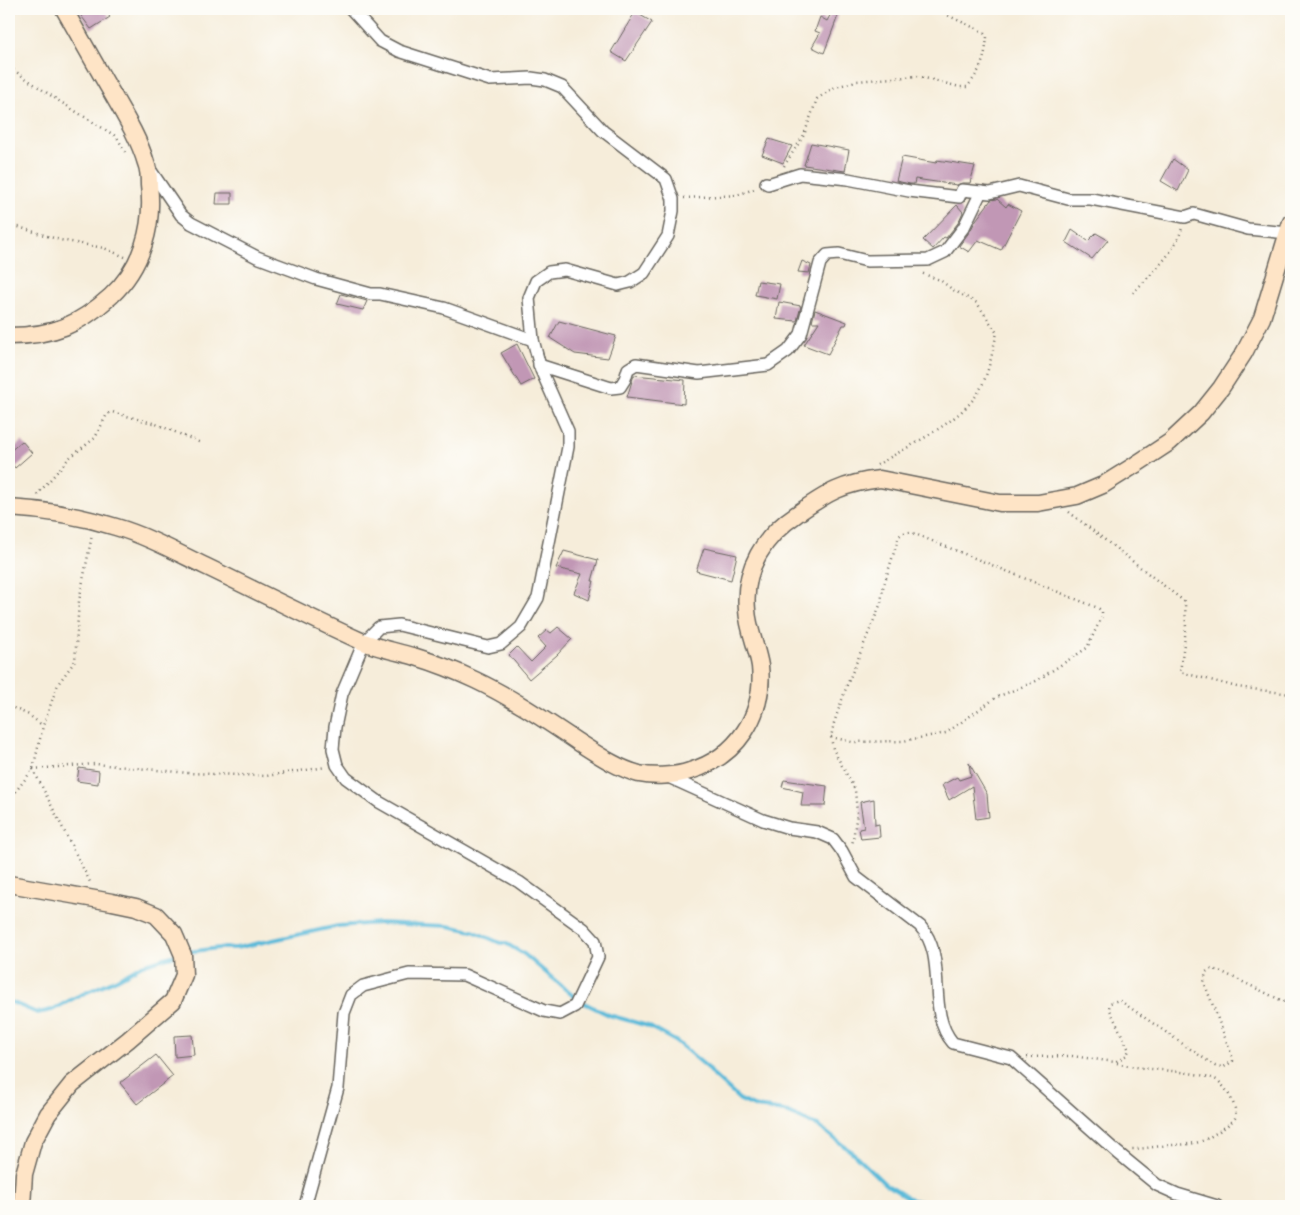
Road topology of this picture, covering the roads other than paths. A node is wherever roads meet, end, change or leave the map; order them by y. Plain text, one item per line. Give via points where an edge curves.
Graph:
1 (64, 9) edge
2 (351, 9) edge
3 (147, 164) junction
4 (766, 183) road end
5 (981, 192) junction
6 (1290, 227) edge
7 (9, 336) edge
8 (532, 340) junction
9 (539, 364) junction
10 (9, 508) edge
11 (364, 642) junction
12 (664, 775) junction
13 (9, 884) edge
14 (22, 1206) edge
15 (306, 1206) edge
16 (1217, 1206) edge

1 - 3 street via 134,133
2 - 8 street via 380,41 399,51 490,80 531,78 562,87 603,131 666,179 673,199 668,236 644,273 618,285 564,270 548,272 536,281 529,298
3 - 7 street via 151,201 148,232 138,262 121,287 94,312 71,325 34,336
3 - 8 street via 181,215 257,256 316,279 362,292 444,308
4 - 5 street via 800,174 959,197 962,190
5 - 6 street via 1019,186 1068,198 1091,199 1185,217 1194,214 1248,229
5 - 9 street via 964,227 945,252 928,260 867,261 839,254 826,255 820,263 801,334 788,351 768,365 699,373 636,364 628,369 620,387 611,388
6 - 12 street via 1262,318 1221,388 1201,413 1170,442 1103,484 1077,496 1038,503 1000,503 880,480 861,482 837,488 780,525 764,544 752,567 747,587 747,610 760,665 760,690 752,720 739,741 719,760 689,772
8 - 9 street
9 - 11 street via 568,431 568,447 538,598 521,627 501,644 488,648 399,625 379,627
10 - 11 street via 67,515 117,527 158,543
11 - 12 street via 461,674 514,702 614,764 640,774
11 - 15 street via 342,694 335,727 337,765 346,778 379,802 519,882 584,929 595,941 598,957 576,1006 560,1014 544,1011 464,975 409,974 363,986 351,995 344,1013 338,1088
12 - 16 street via 763,820 817,832 833,839 856,877 928,935 934,954 941,1021 953,1043 1011,1058 1157,1185
13 - 14 street via 136,907 156,915 174,934 181,950 184,975 173,1000 72,1084 48,1114 34,1142 24,1174

